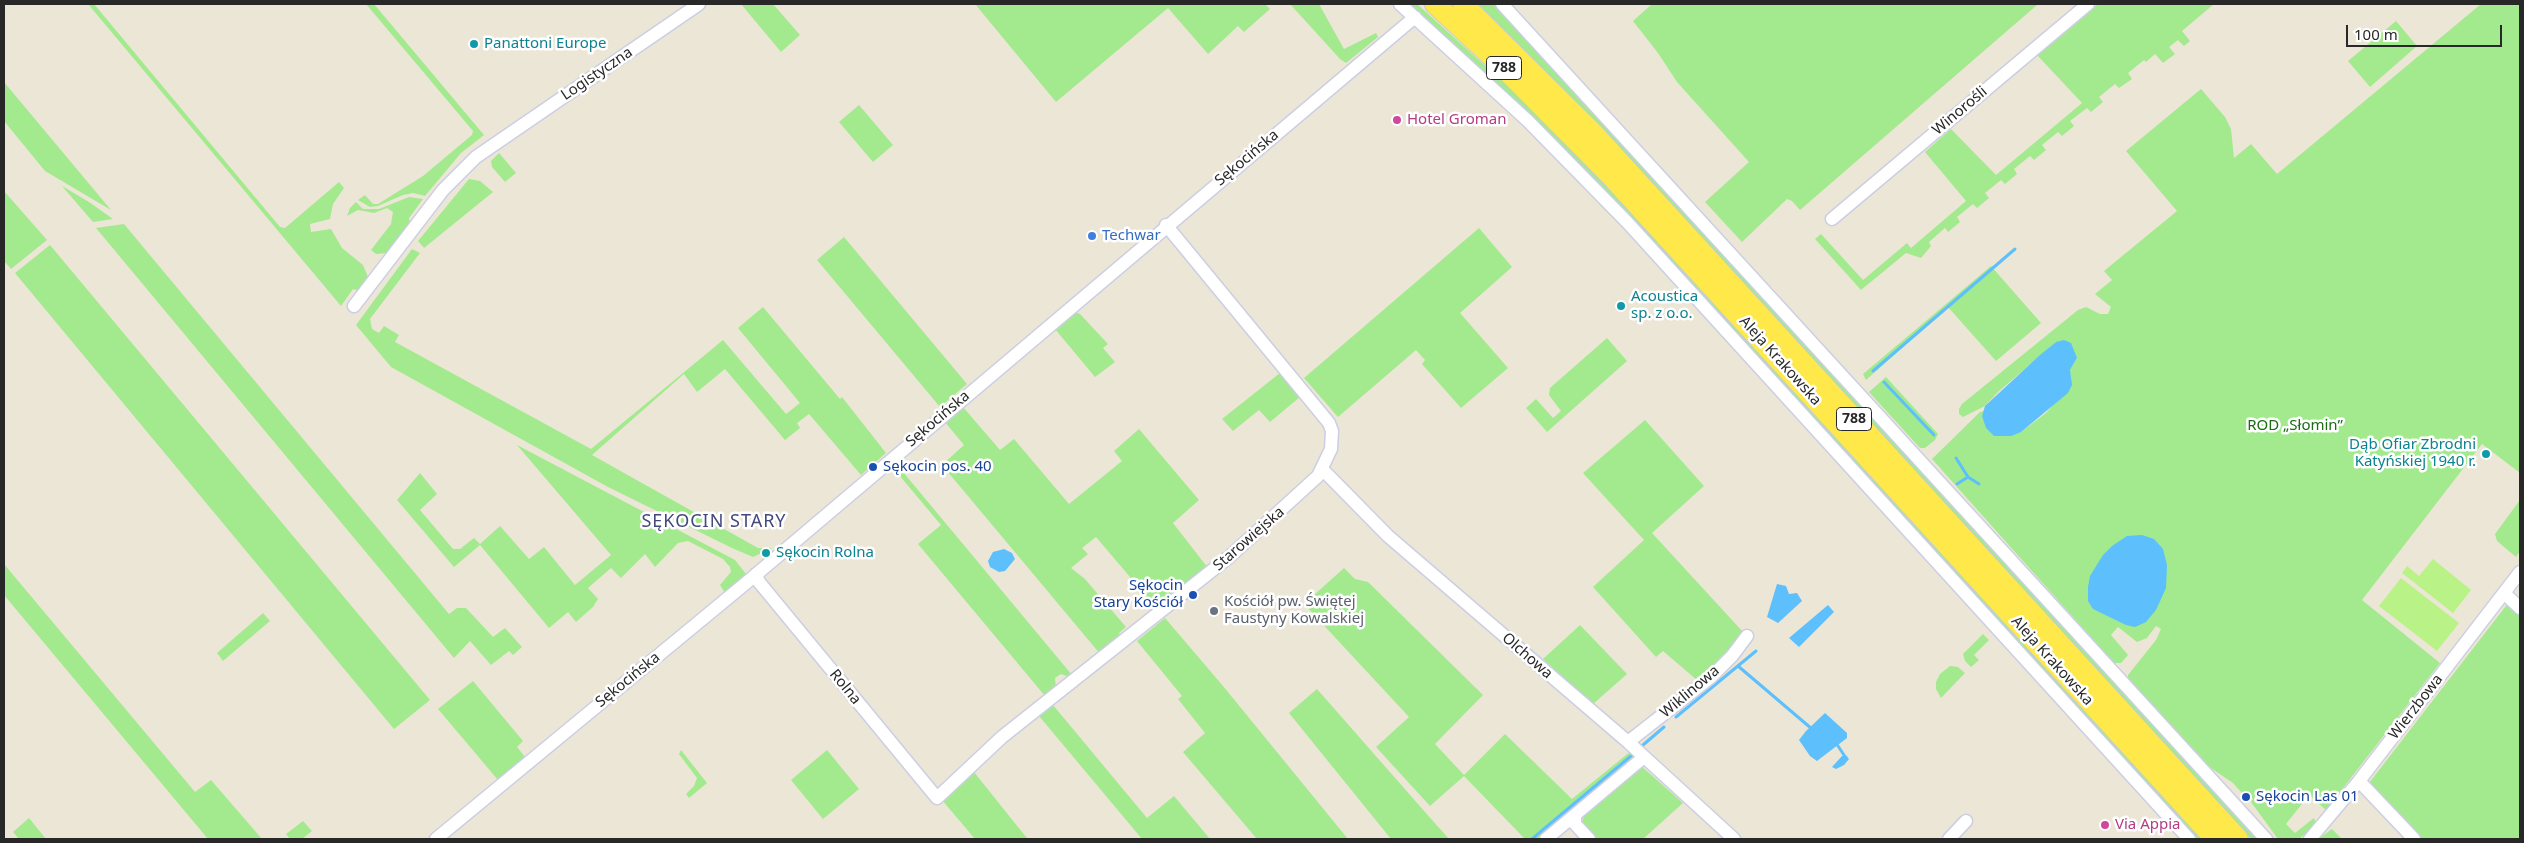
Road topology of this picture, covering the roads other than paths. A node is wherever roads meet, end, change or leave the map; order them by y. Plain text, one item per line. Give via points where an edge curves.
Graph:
1 (699, 4) edge
2 (1400, 4) edge
3 (1435, 4) edge
4 (1463, 4) edge
5 (1502, 4) edge
6 (2088, 4) edge
7 (1415, 17) junction
8 (1832, 219) dead end
9 (1166, 226) junction
10 (354, 306) dead end
11 (1323, 470) junction
12 (2520, 572) edge
13 (756, 574) junction
14 (2504, 594) junction
15 (2520, 608) edge
16 (1747, 636) dead end
17 (1628, 742) junction
18 (1644, 757) junction
19 (2359, 781) junction
20 (937, 798) joint
21 (1574, 816) junction
22 (1966, 821) dead end
23 (436, 839) edge
24 (1546, 839) edge
25 (1589, 839) edge
26 (1734, 839) edge
27 (1949, 839) edge
28 (2189, 839) edge
29 (2215, 839) edge
30 (2238, 839) edge
31 (2266, 839) edge
32 (2310, 839) edge
33 (2414, 839) edge

1 - 10 street, Logistyczna via 476,157 443,190
2 - 7 street, Aleja Krakowska
3 - 29 main road, Aleja Krakowska / 788 via 1611,176
4 - 30 main road, Aleja Krakowska / 788 via 1593,133
5 - 31 street
6 - 8 street, Winorośli
7 - 9 street, Sękocińska
7 - 28 street, Aleja Krakowska via 1528,121 1627,222
9 - 11 street, Starowiejska via 1329,423 1333,440
9 - 13 street, Sękocińska
11 - 17 street, Olchowa via 1388,536
11 - 20 street, Starowiejska via 1223,562 997,741
12 - 14 street, Wierzbowa
13 - 20 street, Rolna via 759,582
13 - 23 street, Sękocińska
14 - 15 street
14 - 19 street, Wierzbowa
16 - 17 street, Wiklinowa via 1711,676
17 - 18 street, Olchowa
18 - 21 street
18 - 26 street, Olchowa
19 - 32 street, Wierzbowa
19 - 33 street
21 - 24 street
21 - 25 street via 1575,824
22 - 27 street

